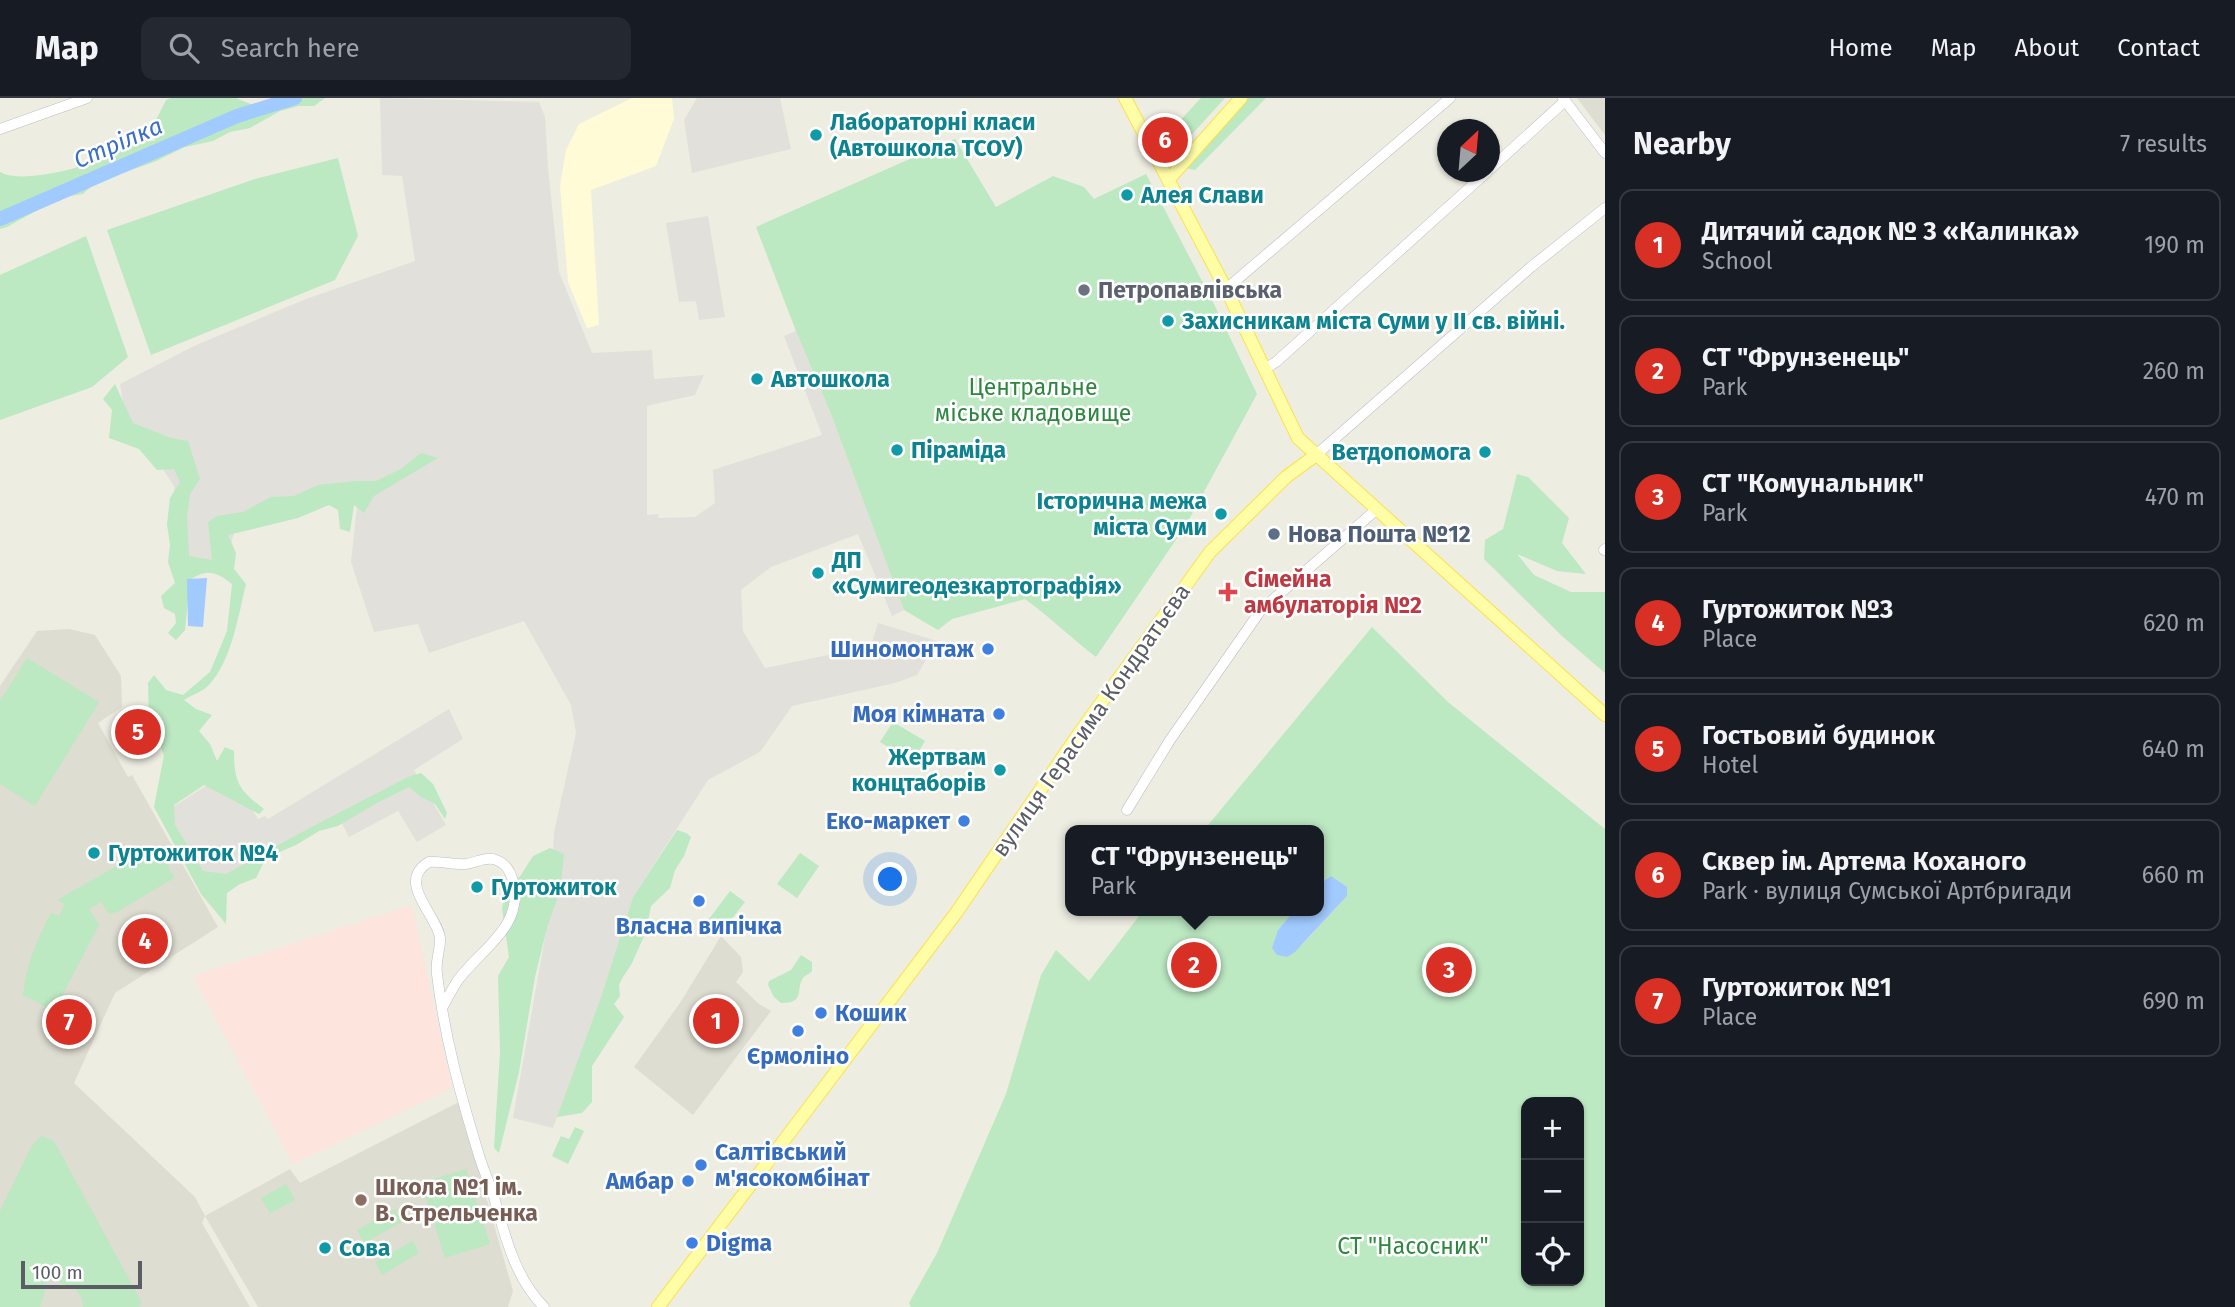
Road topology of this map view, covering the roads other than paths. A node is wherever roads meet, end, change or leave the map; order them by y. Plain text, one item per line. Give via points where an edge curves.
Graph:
1 (87, 98) edge
2 (1125, 98) edge
3 (1241, 98) edge
4 (1450, 98) edge
5 (1564, 100) edge
6 (60, 102) edge
7 (0, 129) edge
8 (1605, 153) edge
9 (1500, 159) edge
10 (1168, 180) junction
11 (1475, 182) edge
12 (1605, 208) edge
13 (1226, 289) junction
14 (1266, 368) junction
15 (1316, 455) junction
16 (1377, 509) junction
17 (1605, 715) edge
18 (1127, 810) dead end
19 (442, 1009) junction
20 (544, 1307) edge
21 (658, 1307) edge

1 - 6 street
2 - 10 main road
3 - 10 main road
4 - 13 street
5 - 8 street
5 - 9 street
6 - 7 street
10 - 13 main road
11 - 14 street
12 - 15 street, вулиця Герасима Кондратьєва
13 - 14 main road
14 - 15 main road via 1298,438
15 - 16 main road
15 - 21 main road, вулиця Герасима Кондратьєва via 1286,477 1210,552 957,913
16 - 17 main road
16 - 18 street via 1261,610
19 - 19 street via 458,980 500,936 508,920 515,900 514,884 508,868 495,860 429,862 418,875 418,892 440,938 435,961
19 - 20 street via 478,1154 514,1262

